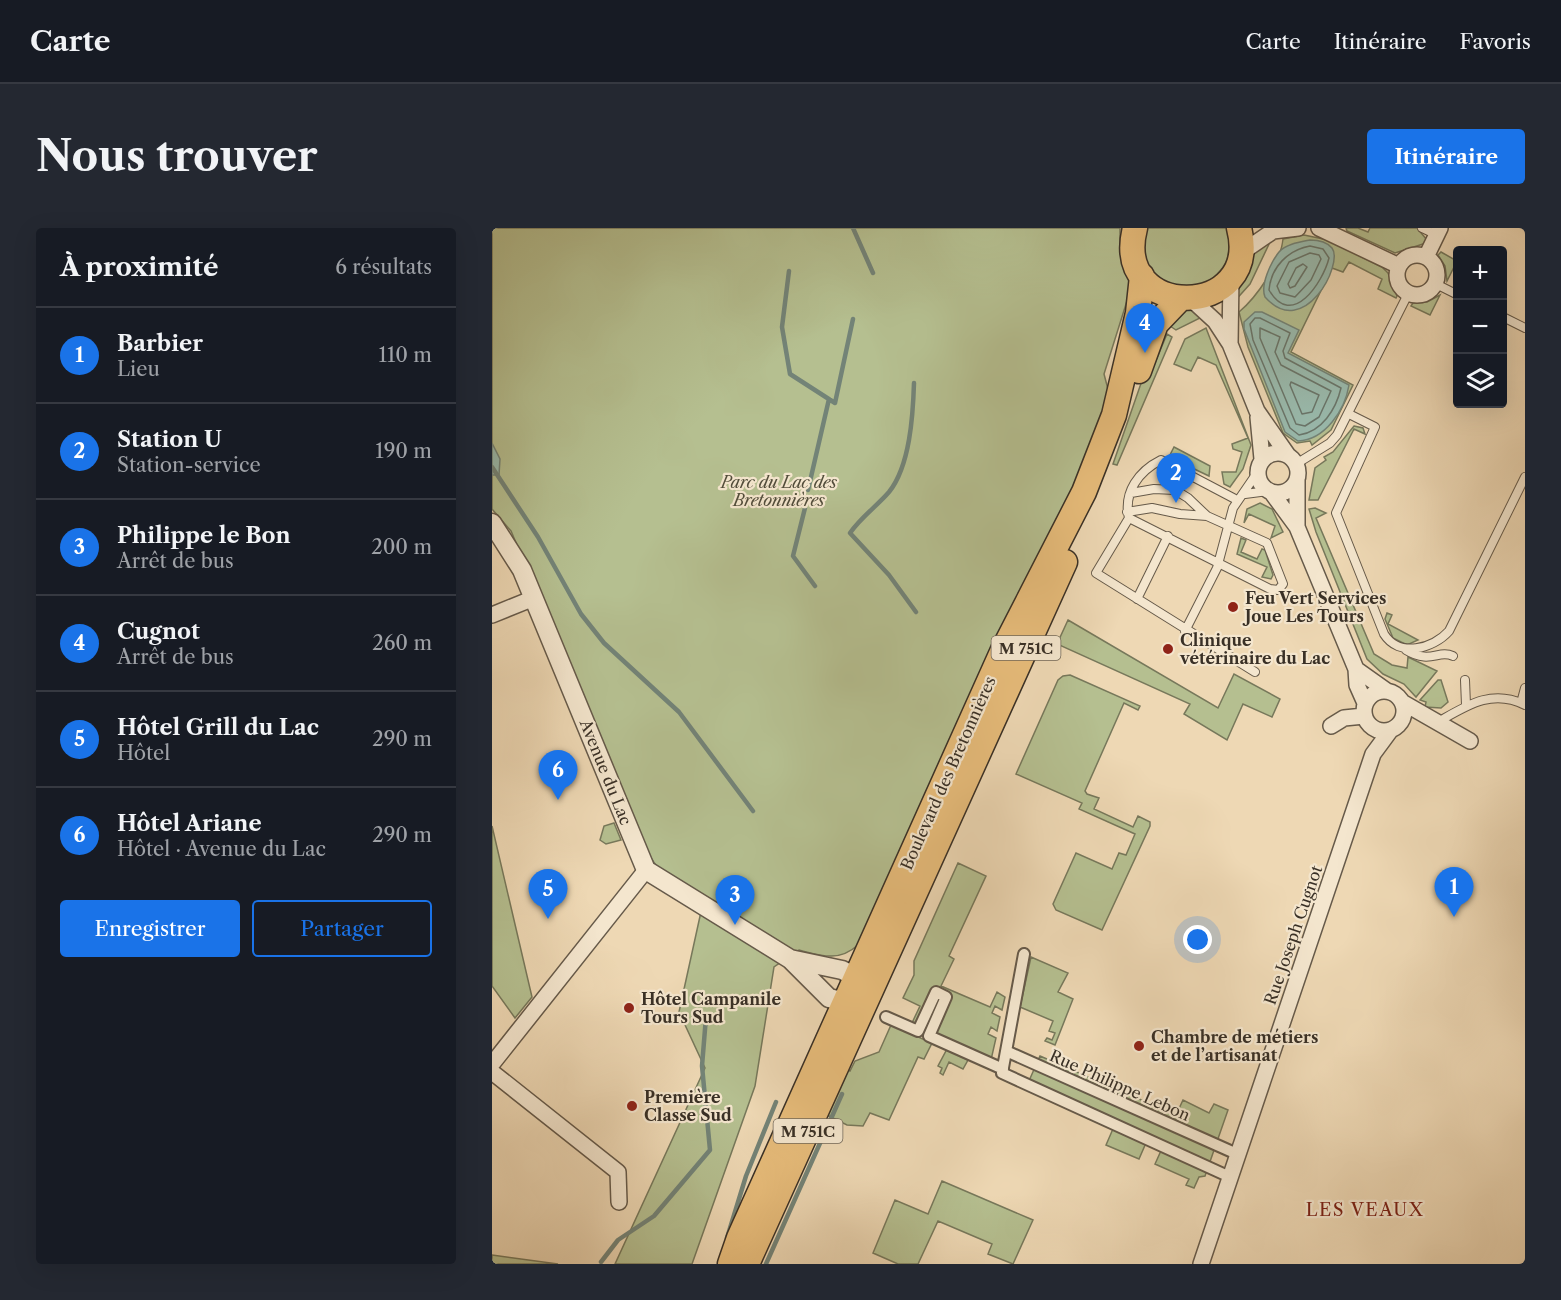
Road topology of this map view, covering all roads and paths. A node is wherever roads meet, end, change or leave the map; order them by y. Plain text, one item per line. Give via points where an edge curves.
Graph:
1 (1239, 228) edge
2 (1298, 228) edge
3 (1319, 228) edge
4 (1422, 228) edge
5 (1132, 230) edge
6 (1267, 230) edge
7 (1438, 231) edge
8 (1241, 253) junction
9 (1426, 257) junction
10 (1399, 266) junction
11 (1142, 276) junction
12 (1231, 276) junction
13 (1436, 284) junction
14 (1453, 292) edge
15 (1408, 294) junction
16 (1186, 299) junction
17 (1507, 319) edge
18 (1525, 328) edge
19 (1230, 344) junction
20 (1257, 411) junction
21 (1349, 414) junction
22 (1291, 459) junction
23 (1260, 466) junction
24 (1525, 477) edge
25 (1297, 480) junction
26 (1270, 492) junction
27 (1131, 493) junction
28 (1240, 497) junction
29 (1128, 515) junction
30 (1207, 516) junction
31 (492, 523) edge
32 (1229, 525) junction
33 (1298, 527) junction
34 (1168, 536) junction
35 (1219, 563) junction
36 (534, 598) junction
37 (1137, 599) junction
38 (492, 615) edge
39 (1185, 631) junction
40 (1406, 650) junction
41 (1453, 656) dead end
42 (1356, 669) junction
43 (1255, 672) dead end
44 (1466, 680) dead end
45 (1525, 688) edge
46 (1387, 691) junction
47 (1402, 702) junction
48 (1523, 704) edge
49 (1466, 705) junction
50 (1366, 715) junction
51 (1435, 721) junction
52 (1331, 726) dead end
53 (1394, 729) junction
54 (1470, 741) dead end
55 (1373, 754) junction
56 (646, 870) junction
57 (1024, 954) dead end
58 (790, 959) junction
59 (856, 993) junction
60 (886, 1017) dead end
61 (1006, 1051) junction
62 (492, 1064) edge
63 (1003, 1069) junction
64 (492, 1072) edge
65 (1237, 1154) junction
66 (1230, 1177) junction
67 (619, 1202) dead end
68 (730, 1264) edge
69 (747, 1264) edge
70 (1201, 1264) edge

1 - 8 main road, M 751C
2 - 6 street
3 - 10 street
4 - 7 lane
5 - 11 main road, M 751C via 1134,256
6 - 8 street
7 - 9 street
8 - 12 main road, M 751C
9 - 10 street via 1414,255
9 - 13 street via 1435,265
10 - 15 street via 1397,279
11 - 16 main road via 1158,291
11 - 59 main road, Boulevard des Bretonnières / M 751C via 1132,344 1114,415 1097,461 1003,650
12 - 16 main road, M 751C via 1214,292
12 - 19 street
13 - 14 lane
13 - 15 street via 1427,293
15 - 21 lane
16 - 19 street via 1215,321
16 - 59 main road, Boulevard des Bretonnières / M 751C via 1156,324 1106,472
17 - 18 lane
19 - 20 street
20 - 22 street
20 - 23 street
21 - 22 lane via 1330,443
21 - 40 lane via 1375,427 1339,501 1337,519 1384,634 1396,647
22 - 23 street via 1274,453
22 - 25 street
23 - 26 street via 1262,485
23 - 28 lane
24 - 40 lane via 1449,631 1432,643
25 - 26 street via 1284,492
25 - 33 street, Rue Joseph Cugnot
26 - 28 lane
26 - 33 street, Rue Joseph Cugnot
27 - 28 lane via 1137,477 1161,460
27 - 29 lane
27 - 30 lane via 1175,490
28 - 32 lane
29 - 30 lane via 1152,508
29 - 34 lane
29 - 37 lane via 1096,573
30 - 32 lane
31 - 36 street, Avenue du Lac via 522,570
32 - 35 lane
32 - 35 lane via 1267,543 1282,587 1270,589
33 - 42 street, Rue Joseph Cugnot
34 - 35 lane
34 - 37 lane
35 - 39 lane
36 - 38 street
36 - 56 street, Avenue du Lac
37 - 39 lane
39 - 43 lane
40 - 41 lane via 1420,658 1446,653
42 - 46 street
42 - 50 street, Rue Joseph Cugnot
44 - 49 lane
45 - 48 lane
46 - 47 street
46 - 50 street via 1374,693
47 - 51 street
47 - 53 street via 1404,715
48 - 49 lane via 1501,698
49 - 51 lane
50 - 52 street via 1344,718
50 - 53 street via 1380,731
50 - 55 street, Rue Joseph Cugnot
51 - 53 street
51 - 54 street
53 - 55 street, Rue Joseph Cugnot
55 - 65 street, Rue Joseph Cugnot
56 - 58 street
56 - 62 street
57 - 61 street
58 - 59 street via 842,970
58 - 59 street via 829,998
59 - 68 main road, Boulevard des Bretonnières / M 751C
59 - 69 main road, Boulevard des Bretonnières / M 751C
60 - 63 street via 918,1031 936,992 946,997 929,1036
61 - 63 street
61 - 65 street, Rue Philippe Lebon
63 - 66 street via 1002,1073 1012,1078
64 - 67 street via 618,1172
65 - 66 street, Rue Joseph Cugnot
66 - 70 street, Rue Joseph Cugnot

